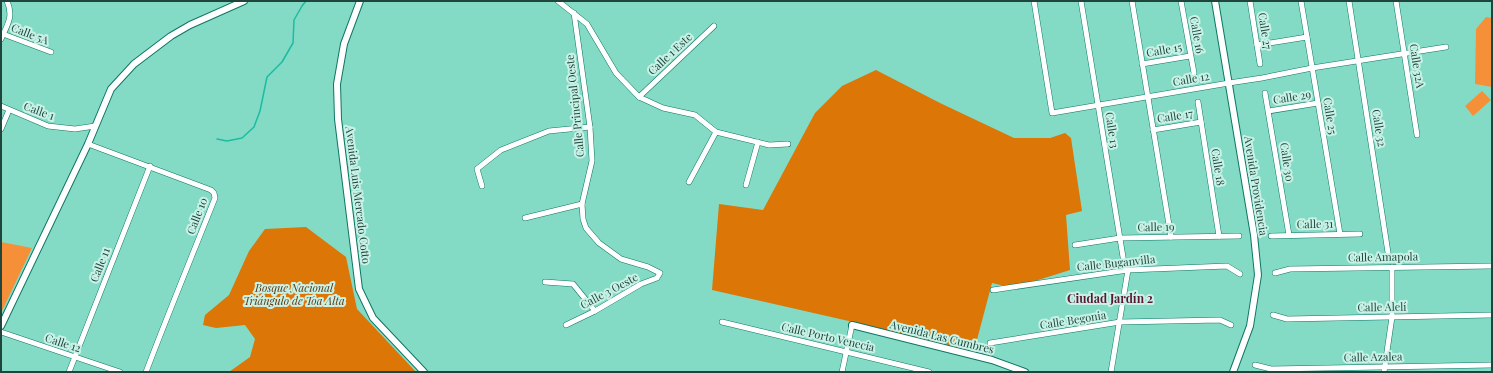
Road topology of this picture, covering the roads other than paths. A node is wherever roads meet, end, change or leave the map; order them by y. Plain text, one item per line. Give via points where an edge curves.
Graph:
1 (7, 1) edge
2 (244, 1) edge
3 (360, 1) edge
4 (558, 1) edge
5 (1034, 1) edge
6 (1081, 1) edge
7 (1132, 1) edge
8 (1181, 1) edge
9 (1215, 1) edge
10 (1250, 1) edge
11 (1301, 1) edge
12 (1349, 1) edge
13 (1396, 1) edge
14 (574, 13) junction
15 (714, 26) dead end
16 (2, 37) edge
17 (1307, 37) junction
18 (1257, 45) junction
19 (1446, 47) dead end
20 (50, 52) dead end
21 (1405, 53) junction
22 (1190, 56) junction
23 (1358, 60) junction
24 (1142, 64) junction
25 (1260, 64) dead end
26 (1312, 68) junction
27 (1194, 73) dead end
28 (1229, 83) junction
29 (1265, 93) dead end
30 (639, 97) junction
31 (1148, 97) junction
32 (1198, 102) dead end
33 (1318, 103) junction
34 (1098, 105) junction
35 (1, 106) edge
36 (10, 110) junction
37 (1269, 111) junction
38 (1201, 122) junction
39 (95, 126) junction
40 (590, 128) junction
41 (1, 129) edge
42 (1153, 130) junction
43 (716, 132) junction
44 (1417, 135) dead end
45 (758, 142) junction
46 (88, 144) junction
47 (788, 144) dead end
48 (150, 166) junction
49 (689, 182) dead end
50 (746, 185) dead end
51 (482, 186) dead end
52 (582, 204) junction
53 (525, 218) dead end
54 (1340, 234) junction
55 (1360, 234) dead end
56 (1289, 235) junction
57 (1219, 236) junction
58 (1239, 236) dead end
59 (1271, 236) dead end
60 (1171, 237) junction
61 (1120, 238) junction
62 (1075, 245) dead end
63 (1389, 259) dead end
64 (1124, 263) dead end
65 (1492, 266) edge
66 (1392, 267) junction
67 (1128, 270) junction
68 (660, 273) joint
69 (1276, 273) dead end
70 (1240, 274) dead end
71 (545, 282) dead end
72 (993, 290) dead end
73 (595, 311) junction
74 (1273, 315) dead end
75 (1492, 315) edge
76 (1392, 317) junction
77 (722, 322) dead end
78 (1120, 322) junction
79 (566, 325) dead end
80 (852, 325) joint
81 (1231, 325) dead end
82 (1, 326) edge
83 (1, 332) edge
84 (990, 343) dead end
85 (847, 351) junction
86 (75, 357) junction
87 (1255, 365) dead end
88 (1492, 365) edge
89 (1384, 370) edge
90 (69, 372) edge
91 (120, 372) edge
92 (146, 372) edge
93 (424, 372) edge
94 (842, 372) edge
95 (929, 372) edge
96 (1025, 372) edge
97 (1111, 372) edge
98 (1233, 372) edge

1 - 16 street via 9,23
2 - 39 street via 190,25 134,64 111,89
3 - 93 street, Avenida Luis Mercado Cotto via 344,44 337,84 338,119 359,289 373,318
4 - 14 street
5 - 34 street, Calle 12 via 1052,113
6 - 34 street, Calle 13
7 - 24 street
8 - 22 street, Calle 16
9 - 28 street, Avenida Providencia
10 - 18 street, Calle 27
11 - 17 street, Calle 25
12 - 23 street, Calle 32
13 - 21 street, Calle 32A
14 - 30 street via 587,24 616,73
14 - 40 street, Calle Principal Oeste
15 - 30 street, Calle 1 Este
16 - 20 street, Calle 5A
17 - 18 street
17 - 26 street, Calle 25
18 - 25 street, Calle 27
19 - 21 street, Calle 12
21 - 23 street, Calle 12
21 - 44 street, Calle 32A
22 - 24 street, Calle 15
22 - 27 street, Calle 16
23 - 26 street, Calle 12
23 - 63 street, Calle 32
24 - 31 street
26 - 28 street, Calle 12
26 - 33 street, Calle 25
28 - 31 street, Calle 12
28 - 98 street, Avenida Providencia via 1258,276 1250,326
29 - 37 street, Calle 30
30 - 43 street via 663,108 695,115
31 - 34 street, Calle 12
31 - 42 street
32 - 38 street, Calle 18
33 - 37 street, Calle 29
33 - 54 street, Calle 25
34 - 61 street, Calle 13
35 - 36 street, Calle 1
36 - 39 street, Calle 1 via 48,126 75,129
36 - 41 street
37 - 56 street, Calle 30
38 - 42 street, Calle 17
38 - 57 street, Calle 18
39 - 46 street
40 - 51 street via 549,131 501,150 477,169
40 - 52 street, Calle Principal Oeste via 592,161
42 - 60 street
43 - 45 street
43 - 49 street
45 - 47 street
45 - 50 street
46 - 48 street, Calle 10
46 - 82 street
48 - 86 street, Calle 11
48 - 92 street, Calle 10 via 211,190 215,198
52 - 53 street
52 - 68 street, Calle Principal Oeste via 586,228 599,243 621,259
54 - 55 street, Calle 31
54 - 56 street, Calle 31
56 - 59 street, Calle 31
57 - 58 street, Calle 19
57 - 60 street, Calle 19
60 - 61 street, Calle 19
61 - 62 street, Calle 19
61 - 64 street, Calle 13
65 - 66 street, Calle Amapola
66 - 69 street, Calle Amapola via 1290,269
66 - 76 street
67 - 70 street, Calle Buganvilla via 1227,266
67 - 72 street, Calle Buganvilla
67 - 78 street
68 - 73 street, Calle 3 Oeste via 657,278
71 - 73 street via 573,284
73 - 79 street, Calle 3 Oeste
74 - 76 street, Calle Alelí via 1287,319
75 - 76 street, Calle Alelí
76 - 89 street
77 - 85 street, Calle Porto Venecia
78 - 81 street, Calle Begonia via 1220,320
78 - 84 street, Calle Begonia
78 - 97 street
80 - 85 street
80 - 96 street, Avenida Las Cumbres via 992,360
83 - 86 street, Calle 12
85 - 94 street
85 - 95 street, Calle Porto Venecia
86 - 90 street, Calle 11
86 - 91 street, Calle 12
87 - 89 street, Calle Azalea via 1271,369
88 - 89 street, Calle Azalea

